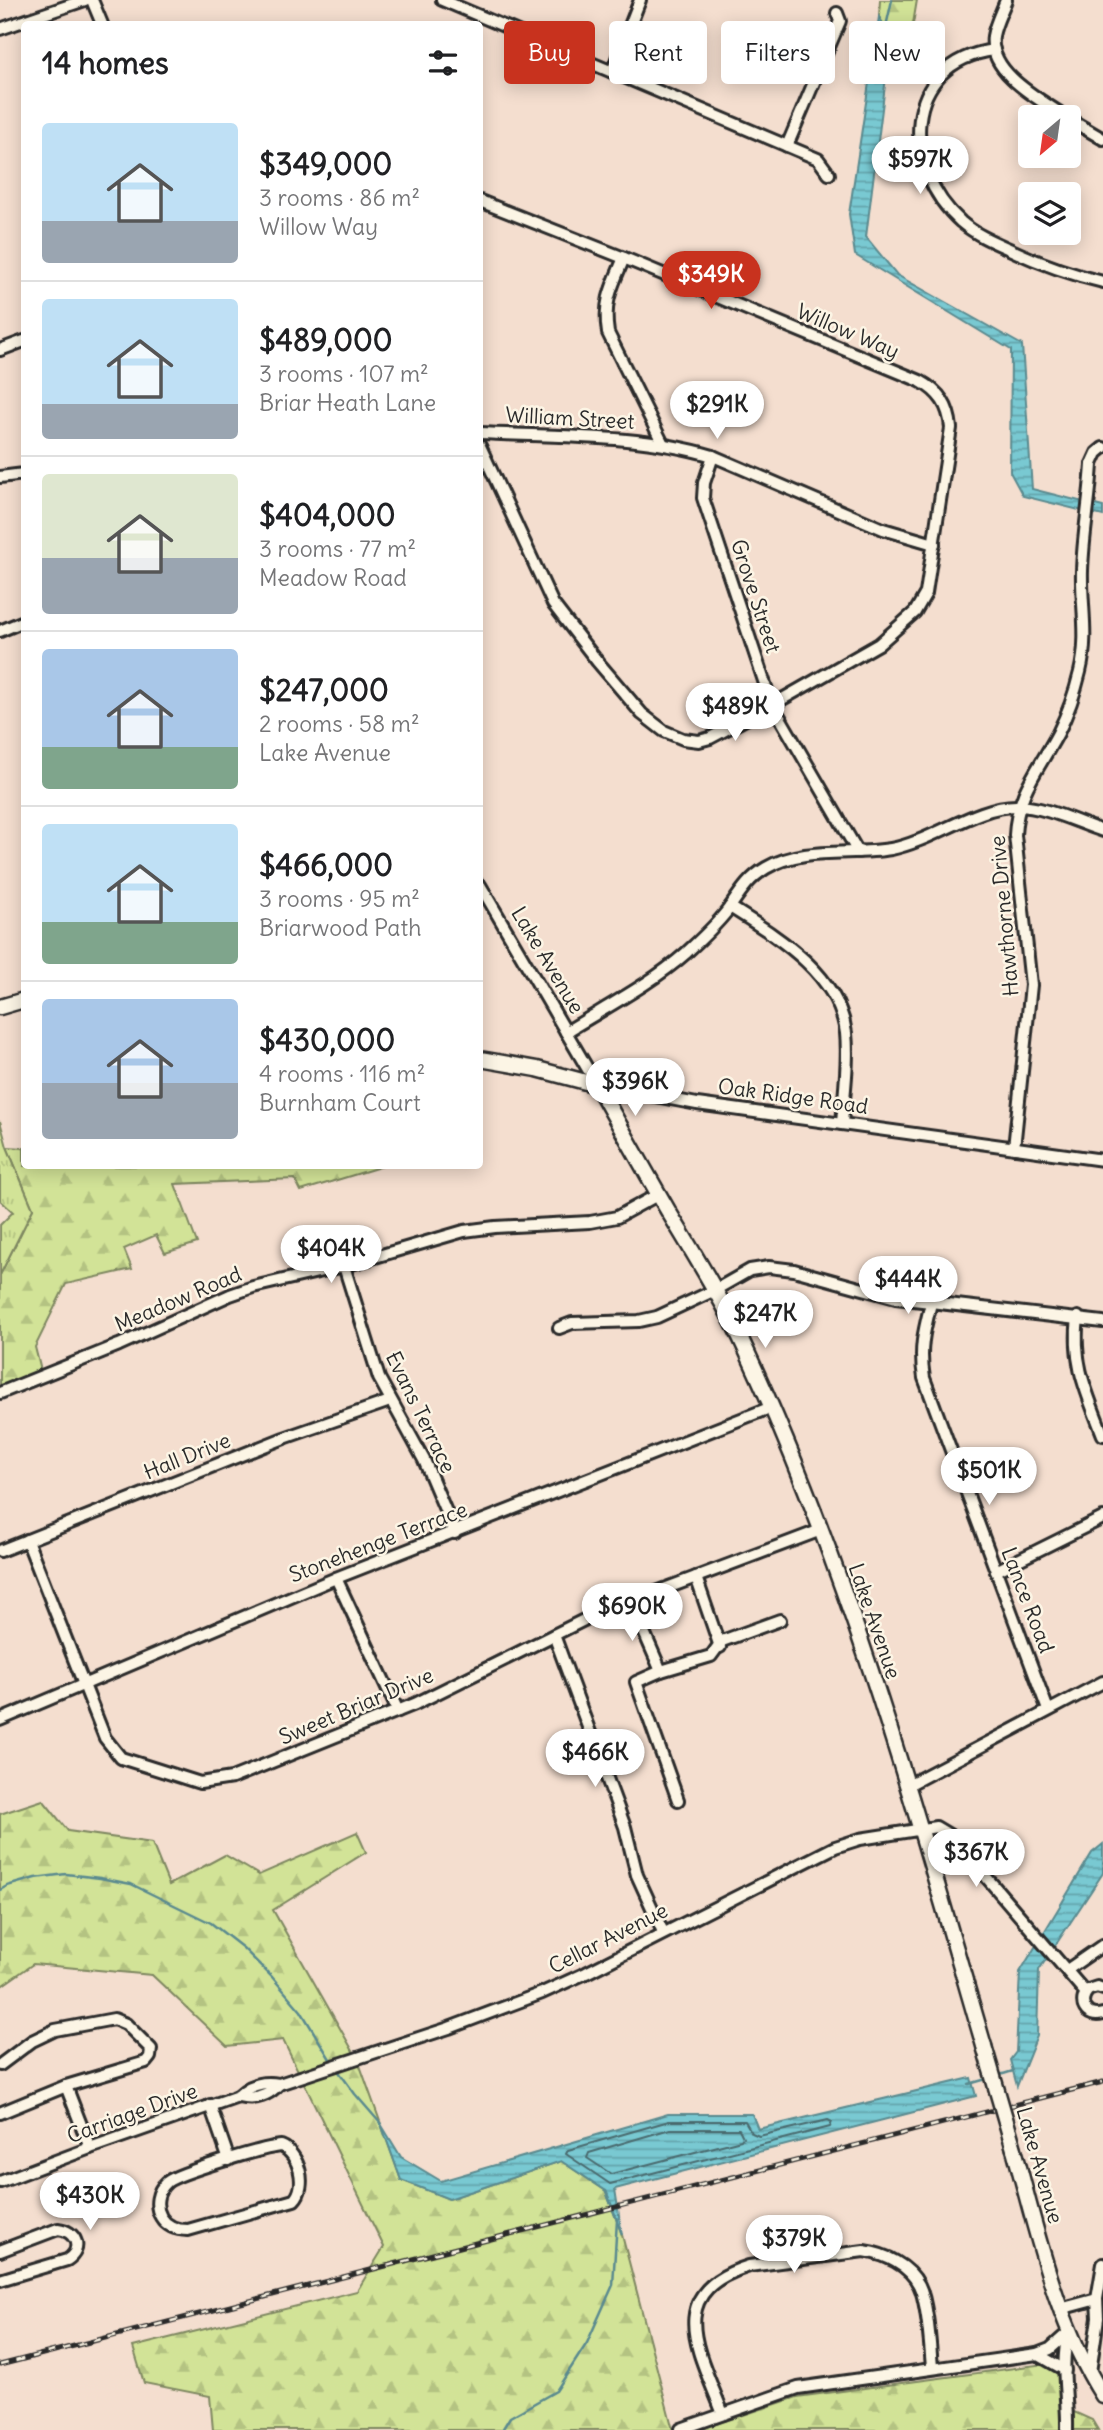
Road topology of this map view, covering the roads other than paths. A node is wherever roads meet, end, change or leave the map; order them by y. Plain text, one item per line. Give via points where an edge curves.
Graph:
1 (85, 0) edge
2 (92, 0) edge
3 (442, 0) edge
4 (640, 0) edge
5 (1006, 0) edge
6 (837, 13) dead end
7 (23, 21) edge
8 (101, 21) edge
9 (632, 21) edge
10 (21, 22) edge
11 (0, 29) edge
12 (994, 50) junction
13 (609, 71) edge
14 (640, 84) edge
15 (1048, 105) edge
16 (1082, 126) edge
17 (1103, 139) edge
18 (787, 146) junction
19 (829, 174) dead end
20 (483, 202) edge
21 (624, 258) junction
22 (1103, 282) edge
23 (21, 342) edge
24 (0, 350) edge
25 (483, 433) edge
26 (663, 444) junction
27 (1103, 448) edge
28 (483, 453) edge
29 (713, 456) junction
30 (21, 474) edge
31 (0, 477) edge
32 (934, 544) junction
33 (21, 622) edge
34 (0, 631) edge
35 (772, 705) junction
36 (1018, 806) junction
37 (1103, 831) edge
38 (858, 852) junction
39 (483, 890) edge
40 (730, 907) junction
41 (21, 1001) edge
42 (0, 1007) edge
43 (566, 1032) junction
44 (483, 1060) edge
45 (597, 1085) junction
46 (842, 1124) junction
47 (1014, 1148) junction
48 (1103, 1160) edge
49 (659, 1194) junction
50 (344, 1266) junction
51 (715, 1290) junction
52 (931, 1303) junction
53 (1078, 1317) junction
54 (1103, 1322) edge
55 (559, 1328) dead end
56 (0, 1393) edge
57 (390, 1401) junction
58 (772, 1407) junction
59 (1103, 1435) edge
60 (1103, 1518) edge
61 (821, 1530) junction
62 (455, 1533) junction
63 (27, 1540) junction
64 (0, 1551) edge
65 (996, 1571) junction
66 (696, 1577) junction
67 (337, 1578) junction
68 (631, 1602) junction
69 (780, 1620) dead end
70 (554, 1635) junction
71 (720, 1647) junction
72 (661, 1671) junction
73 (1103, 1682) edge
74 (84, 1685) junction
75 (1048, 1710) junction
76 (398, 1711) junction
77 (0, 1720) edge
78 (908, 1785) junction
79 (678, 1800) dead end
80 (921, 1829) junction
81 (663, 1932) junction
82 (1103, 1945) edge
83 (1067, 1970) junction
84 (1103, 1989) edge
85 (1085, 1993) junction
86 (1103, 2014) edge
87 (0, 2064) edge
88 (308, 2075) joint
89 (66, 2086) junction
90 (210, 2105) junction
91 (0, 2113) edge
92 (90, 2148) junction
93 (229, 2160) junction
94 (0, 2182) edge
95 (0, 2251) edge
96 (1103, 2270) edge
97 (0, 2280) edge
98 (1101, 2286) edge
99 (1097, 2299) junction
100 (1060, 2309) junction
101 (1069, 2332) junction
102 (1037, 2354) junction
103 (932, 2367) junction
104 (1065, 2370) junction
105 (1090, 2375) junction
106 (1103, 2396) edge
107 (723, 2414) junction
108 (681, 2429) edge
109 (1068, 2429) edge

1 - 7 street
2 - 8 street
3 - 13 street
4 - 9 street
5 - 12 street via 993,36
6 - 18 street via 839,22
10 - 11 street
12 - 15 street via 1013,79
12 - 22 street via 950,66 923,100 921,147 932,183 953,215 984,238 1041,264
14 - 18 street
16 - 17 street
18 - 19 street via 818,159
20 - 21 street, Willow Way
21 - 26 street via 609,293 608,333
21 - 32 street, Willow Way via 920,381 938,394 950,421 950,439
23 - 24 street
25 - 26 street, William Street
26 - 29 street, William Street
27 - 36 street, Hawthorne Drive via 1092,464 1082,575 1086,625 1081,669 1069,712
28 - 35 street via 552,604 642,714 664,731 699,741
29 - 32 street, William Street via 883,529
29 - 35 street, Grove Street via 703,498
30 - 31 street
32 - 35 street via 926,593 897,631
33 - 34 street
35 - 38 street, Grove Street
36 - 37 street
36 - 38 street via 999,808 892,849
36 - 47 street, Hawthorne Drive via 1015,835 1031,985
38 - 40 street via 780,861 748,882
39 - 43 street, Lake Avenue
40 - 43 street via 663,971
40 - 46 street via 801,958 834,995 846,1033
41 - 42 main road
43 - 45 street, Lake Avenue
44 - 45 main road, Oak Ridge Road
45 - 46 street, Oak Ridge Road
45 - 49 main road, Lake Avenue
46 - 47 street, Oak Ridge Road
47 - 48 street, Oak Ridge Road
49 - 50 street, Meadow Road via 617,1217 464,1231
49 - 51 main road, Lake Avenue
50 - 56 street, Meadow Road via 230,1295
50 - 57 street, Evans Terrace
51 - 52 street via 750,1270 769,1267
51 - 55 street via 657,1317 572,1323
51 - 58 main road, Lake Avenue
52 - 53 street
52 - 65 street, Lance Road via 920,1357 924,1378
53 - 54 street
53 - 59 street via 1077,1357
57 - 62 street, Evans Terrace via 424,1460
57 - 63 street, Hall Drive
58 - 61 main road, Lake Avenue
58 - 62 street, Stonehenge Terrace
60 - 65 street
61 - 66 street, Sweet Briar Drive
61 - 78 main road, Lake Avenue
62 - 67 street, Stonehenge Terrace
63 - 64 street, Hall Drive
63 - 74 street, Sweet Briar Drive
65 - 75 street, Lance Road
66 - 68 street, Sweet Briar Drive
66 - 71 street
67 - 74 street, Stonehenge Terrace
67 - 76 street
68 - 70 street, Sweet Briar Drive
68 - 72 street
69 - 71 street via 722,1641
70 - 76 street, Sweet Briar Drive
70 - 81 street via 625,1827 637,1875
71 - 72 street via 711,1656
72 - 79 street via 636,1682
73 - 75 street
74 - 76 street, Sweet Briar Drive via 105,1738 121,1758 200,1783 232,1778
74 - 77 street, Stonehenge Terrace
75 - 78 street
78 - 80 main road, Lake Avenue
80 - 81 street, Cellar Avenue via 835,1847
80 - 83 street via 936,1827 951,1836
80 - 100 main road, Lake Avenue, bridge
81 - 88 street, Cellar Avenue via 542,1993
82 - 83 street
83 - 85 street
84 - 85 street
85 - 86 street via 1085,2010
87 - 89 street via 54,2030 114,2019 126,2024 152,2049 146,2062
88 - 90 street, Carriage Drive via 279,2084 271,2093
89 - 91 street
89 - 92 street
90 - 92 street, Carriage Drive
90 - 93 street
92 - 94 street, Carriage Drive
93 - 93 street via 165,2184 157,2205 161,2218 188,2230 289,2202 299,2193 301,2178 288,2149 275,2147
95 - 97 street via 58,2228 74,2236 77,2247 67,2260
96 - 98 street
98 - 99 street
99 - 100 street
99 - 105 street
100 - 101 main road, Lake Avenue
101 - 102 street
101 - 104 street, Lake Avenue
101 - 105 main road
102 - 103 street
102 - 104 street
103 - 107 street via 797,2388
103 - 107 street via 919,2285 895,2261 864,2251 749,2266 715,2280 701,2297 694,2320 696,2340
104 - 109 street, Lake Avenue
105 - 106 main road
107 - 108 street

